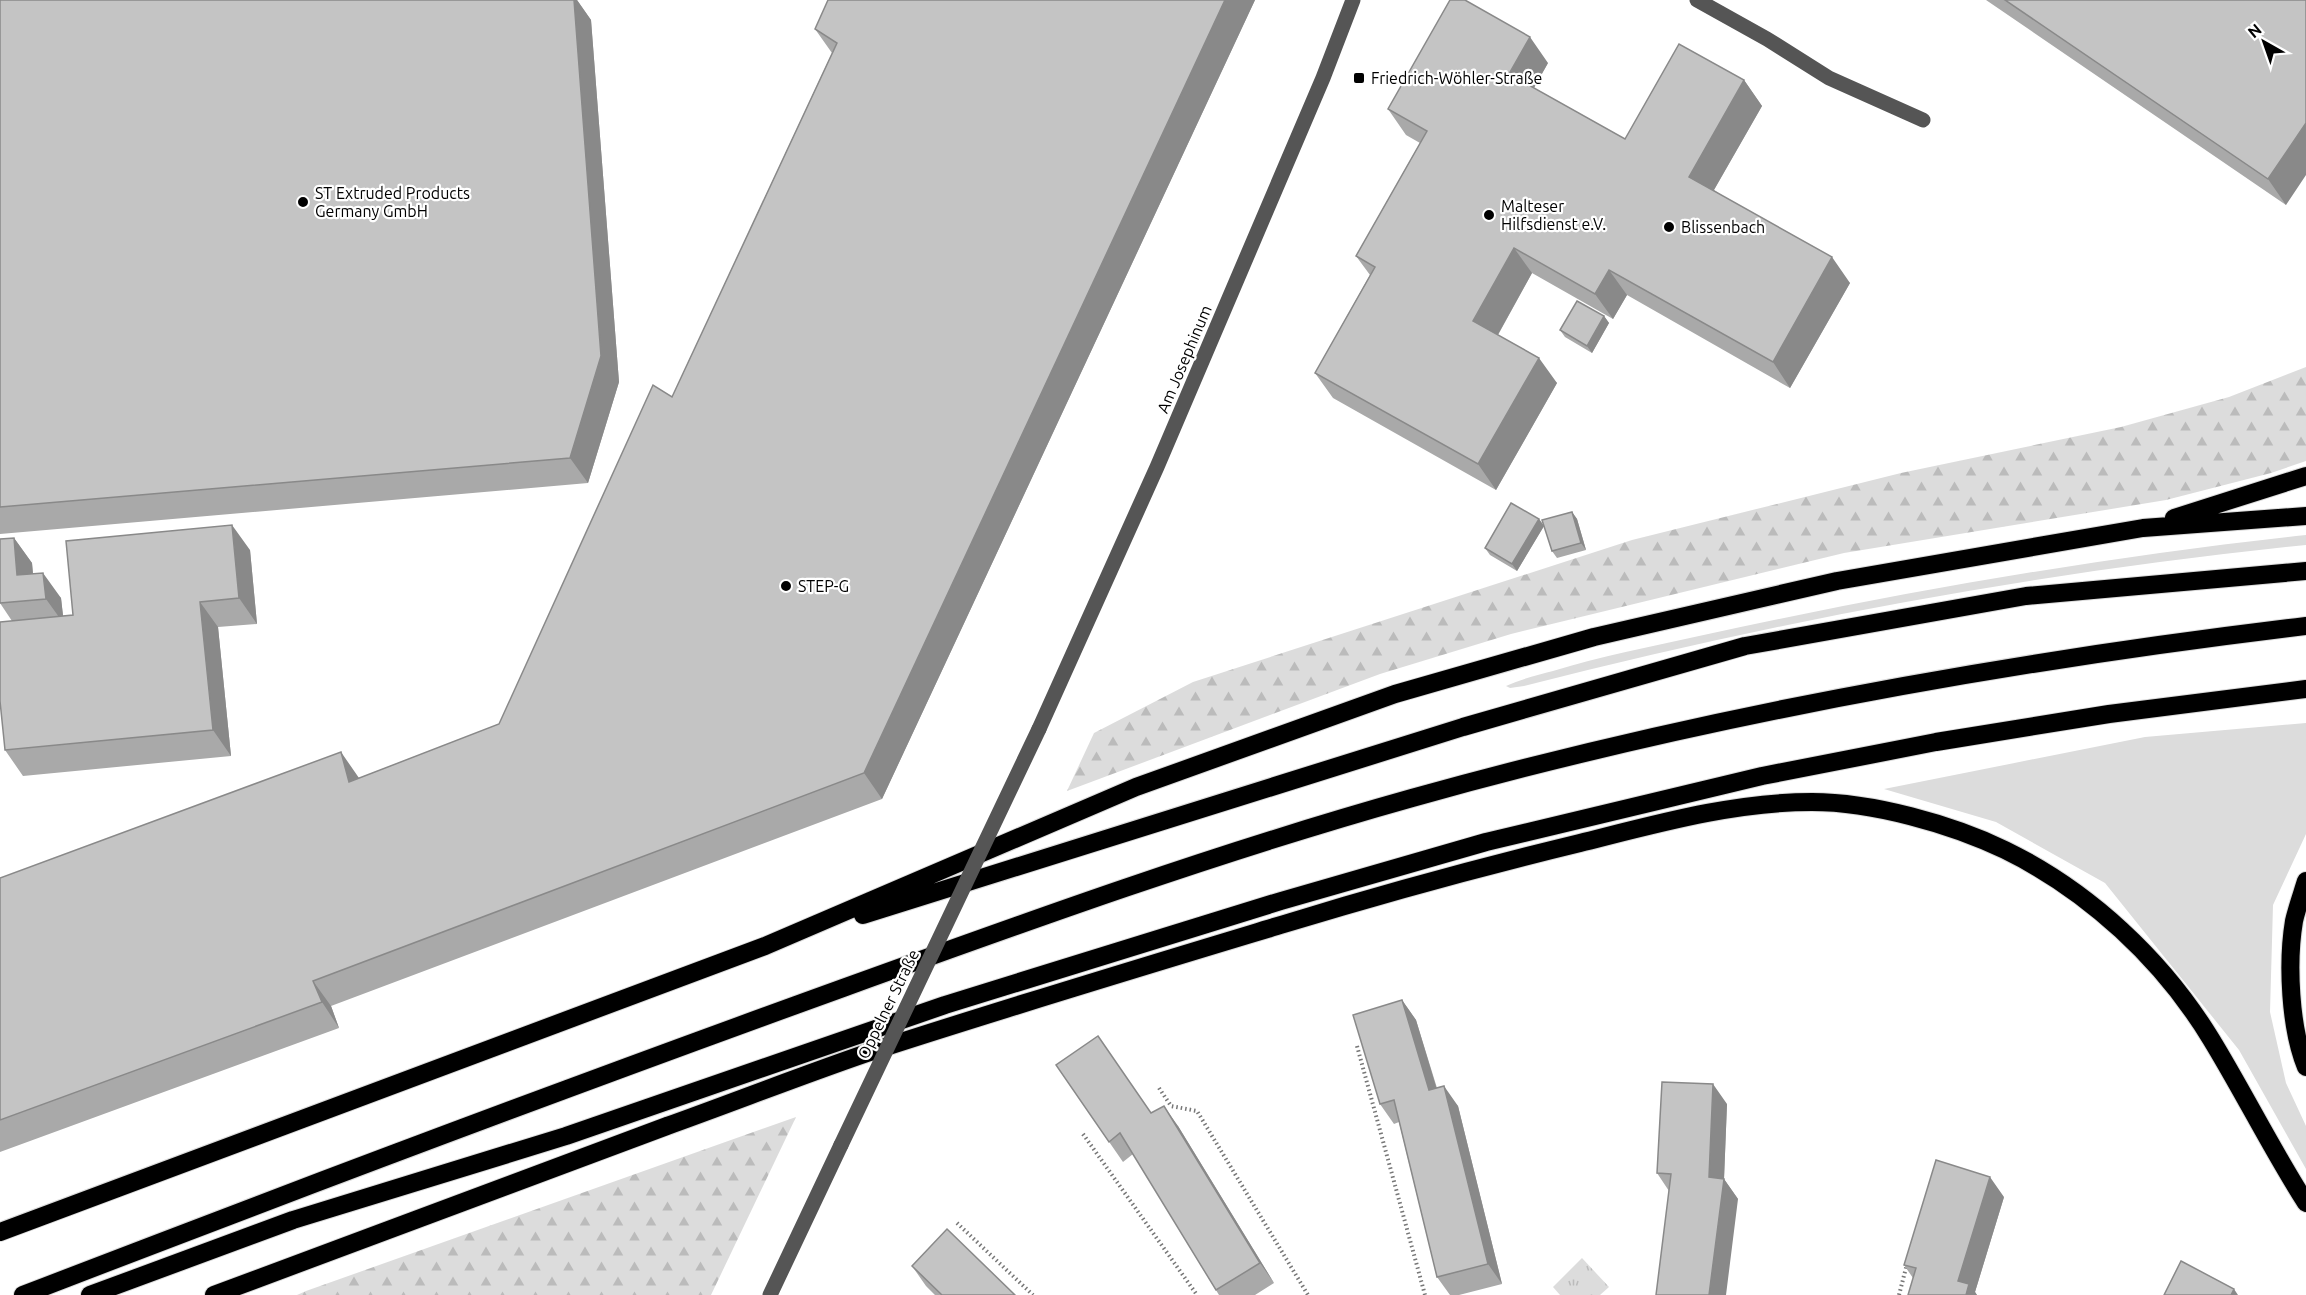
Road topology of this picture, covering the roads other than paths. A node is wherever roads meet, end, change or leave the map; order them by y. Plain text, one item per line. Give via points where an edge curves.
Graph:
1 (1353, 0) edge
2 (1696, 0) edge
3 (1923, 120) dead end
4 (2306, 476) edge
5 (2306, 516) edge
6 (2143, 528) junction
7 (2306, 571) edge
8 (2306, 626) edge
9 (2306, 689) edge
10 (1039, 729) joint
11 (2306, 881) edge
12 (765, 946) junction
13 (2306, 1067) edge
14 (2306, 1203) edge
15 (0, 1232) edge
16 (23, 1295) edge
17 (90, 1295) edge
18 (214, 1295) edge
19 (770, 1295) edge

1 - 10 street, Am Josephinum via 1176,424
2 - 3 street via 1829,78
4 - 6 highway
5 - 6 highway
6 - 12 highway via 1826,584 1594,637 1395,694 1136,787
7 - 12 highway via 2026,596 1745,646 1463,727
8 - 16 highway via 2031,663 1830,699 1639,741 1326,822 1062,909 755,1020
9 - 17 highway via 2109,714 1936,742 1762,776 1486,842 945,1005 566,1136 293,1220
10 - 19 street, Oppelner Straße, bridge
11 - 13 highway via 2294,922 2291,973 2294,1016
12 - 15 highway
14 - 18 highway via 2196,1016 2155,965 2087,900 2013,854 1957,831 1873,808 1816,802 1746,806 1660,823 1366,898 863,1055

